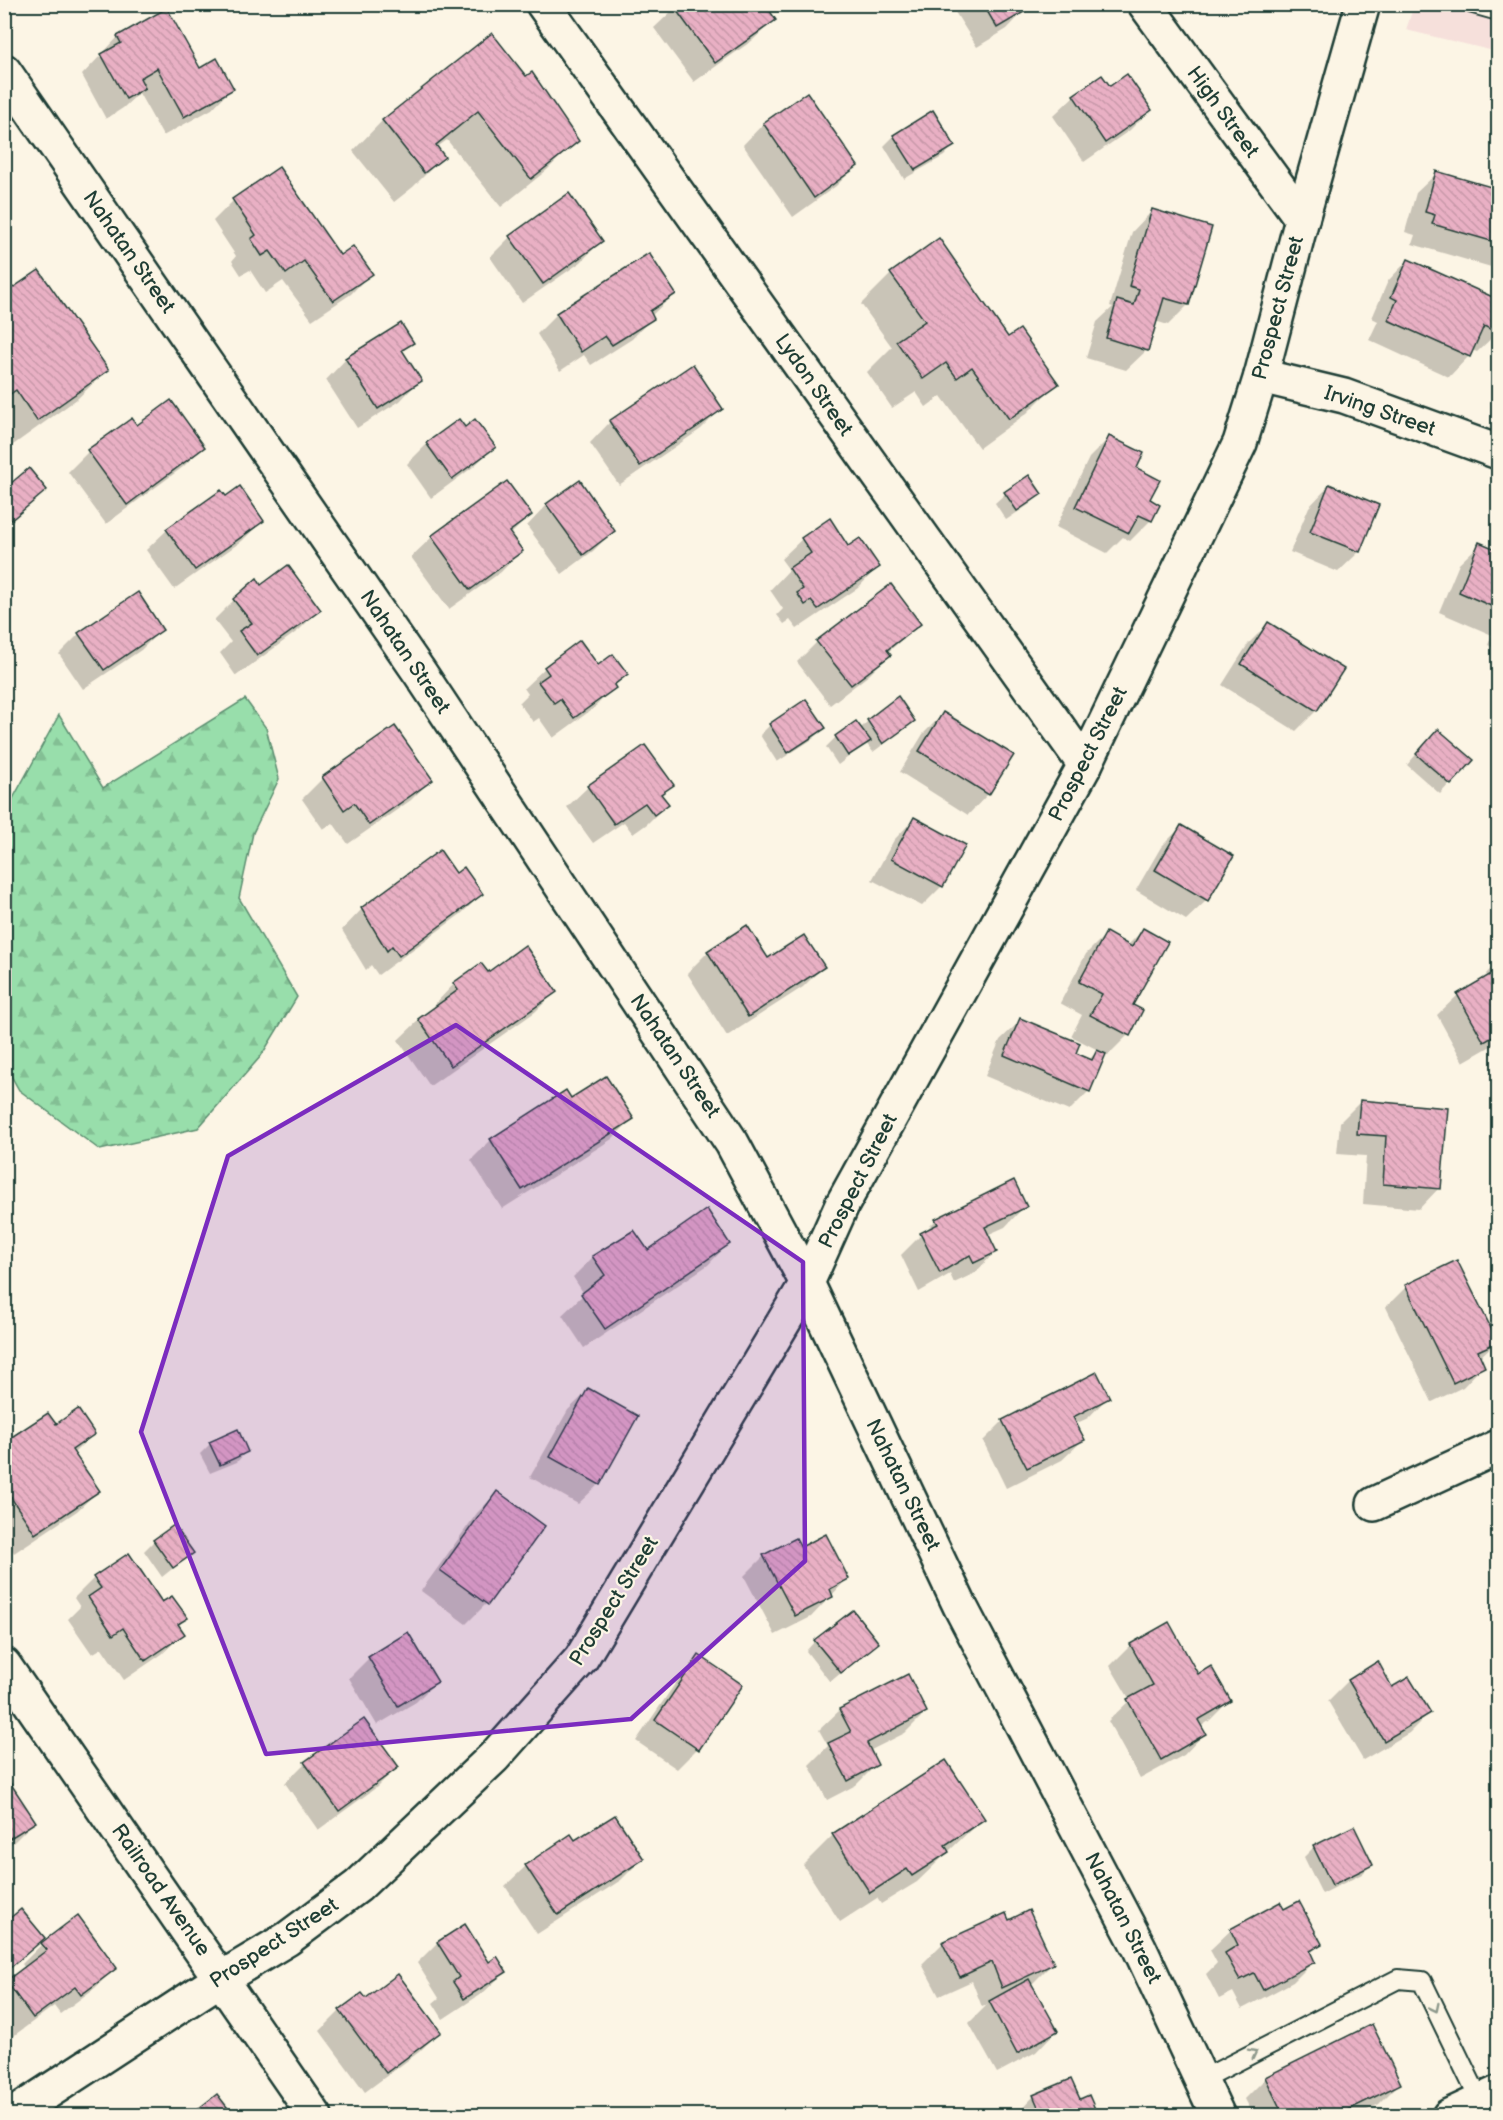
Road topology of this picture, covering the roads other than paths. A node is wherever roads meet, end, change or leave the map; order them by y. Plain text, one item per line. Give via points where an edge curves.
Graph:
1 (543, 4) edge
2 (1144, 4) edge
3 (1363, 4) edge
4 (1473, 4) edge
5 (1498, 11) edge
6 (4, 71) edge
7 (1302, 219) junction
8 (1261, 376) junction
9 (1498, 452) edge
10 (1085, 765) junction
11 (807, 1283) junction
12 (1498, 1447) edge
13 (1374, 1504) dead end
14 (4, 1665) edge
15 (222, 1978) junction
16 (1201, 2079) junction
17 (1490, 2097) edge
18 (11, 2115) edge
19 (315, 2115) edge
20 (1218, 2115) edge
21 (1449, 2115) edge

1 - 10 street, Lydon Street
2 - 7 street, High Street
3 - 7 street, Prospect Street
4 - 5 lane
6 - 11 street, Nahatan Street via 420,673 732,1143
7 - 8 street, Prospect Street
8 - 9 street, Irving Street via 1344,396
8 - 10 street, Prospect Street via 1240,443
10 - 11 street, Prospect Street via 842,1205
11 - 15 street, Prospect Street via 581,1659 494,1757 358,1886 287,1939
11 - 16 street, Nahatan Street via 962,1608 1139,1947
12 - 13 street
14 - 15 street, Railroad Avenue
15 - 18 street, Prospect Street
15 - 19 street, Railroad Avenue
16 -> 17 lane via 1398,1979 1422,1981
16 - 20 street, Nahatan Street
17 - 21 street

